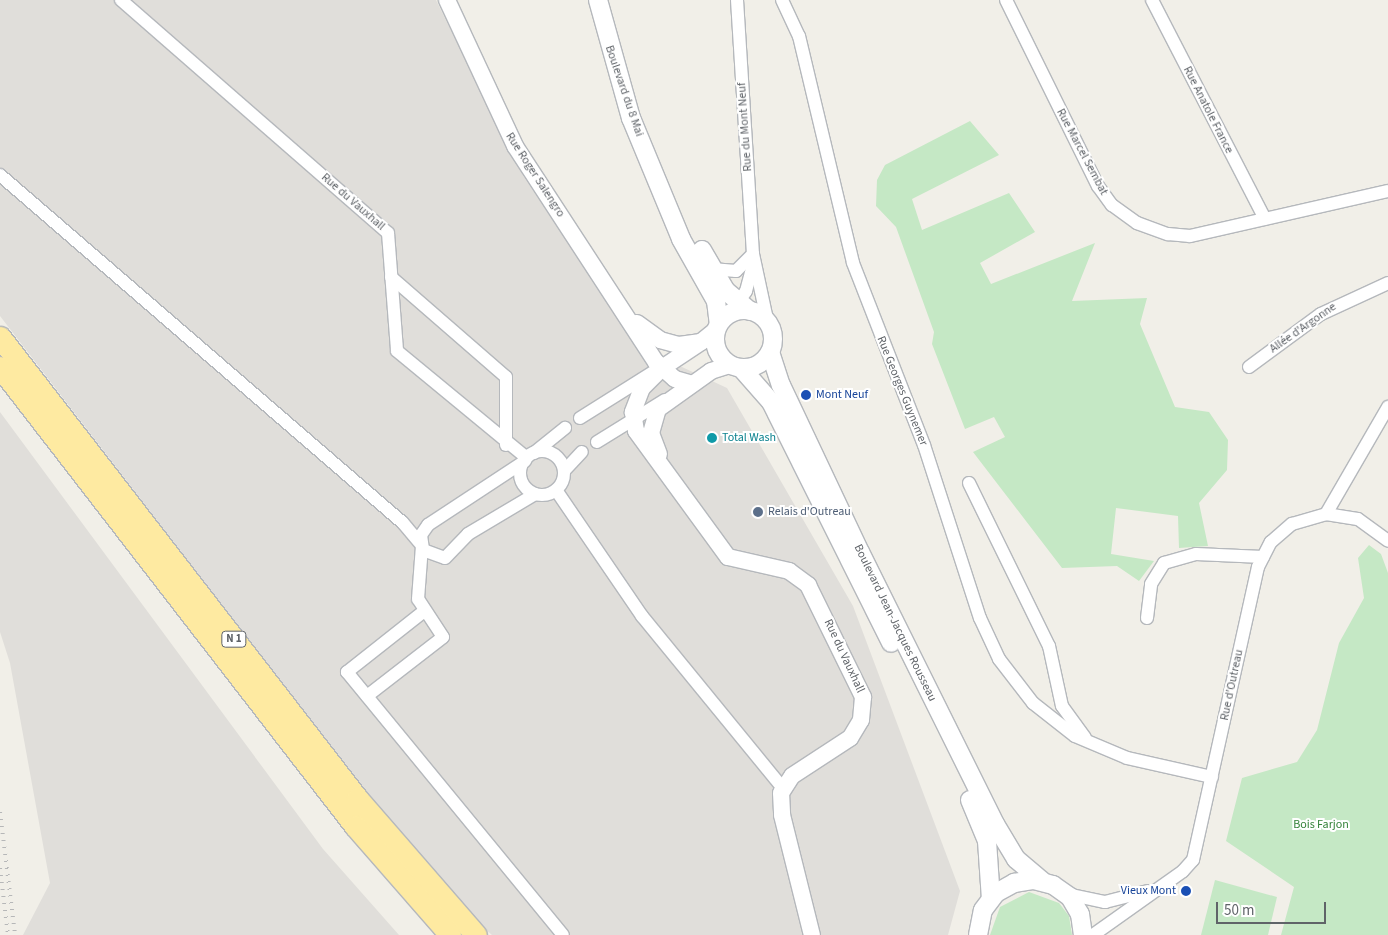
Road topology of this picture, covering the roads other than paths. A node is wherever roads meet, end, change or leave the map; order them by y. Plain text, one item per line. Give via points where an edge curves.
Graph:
1 (121, 0) edge
2 (447, 0) edge
3 (598, 0) edge
4 (737, 0) edge
5 (782, 0) edge
6 (1006, 0) edge
7 (1152, 0) edge
8 (0, 175) edge
9 (658, 180) junction
10 (1388, 190) edge
11 (1265, 219) junction
12 (753, 254) junction
13 (712, 269) junction
14 (391, 276) junction
15 (1388, 283) edge
16 (628, 314) junction
17 (731, 316) junction
18 (768, 324) junction
19 (0, 337) edge
20 (701, 342) junction
21 (770, 352) junction
22 (0, 367) edge
23 (736, 367) junction
24 (1249, 367) dead end
25 (662, 368) junction
26 (692, 384) junction
27 (672, 397) junction
28 (1388, 407) edge
29 (580, 418) dead end
30 (633, 418) junction
31 (565, 428) dead end
32 (597, 442) dead end
33 (506, 445) junction
34 (582, 452) dead end
35 (528, 457) junction
36 (564, 471) junction
37 (670, 476) junction
38 (969, 483) dead end
39 (556, 490) junction
40 (535, 494) junction
41 (1326, 514) junction
42 (1388, 542) edge
43 (421, 545) junction
44 (1262, 557) junction
45 (423, 612) junction
46 (1147, 618) dead end
47 (367, 696) junction
48 (1090, 744) junction
49 (1212, 778) junction
50 (783, 788) junction
51 (1042, 881) junction
52 (1168, 881) junction
53 (1067, 894) junction
54 (991, 898) junction
55 (977, 931) edge
56 (450, 935) edge
57 (476, 935) edge
58 (563, 935) edge
59 (812, 935) edge
60 (1083, 935) edge
61 (1094, 935) edge

1 - 14 street, Rue du Vauxhall via 388,233
2 - 16 street, Rue Roger Salengro via 515,146
3 - 9 main road, Boulevard du 8 Mai via 617,78
4 - 12 street, Rue du Mont Neuf
5 - 48 street, Rue Georges Guynemer via 799,36 853,263 924,445 983,626 1004,667 1024,693 1058,725
6 - 11 street, Rue Marcel Sembat via 1107,200 1137,224 1176,236
7 - 11 street, Rue Anatole France
8 - 43 street via 396,517
9 - 13 main road, Boulevard du 8 Mai
9 - 17 main road, Boulevard du 8 Mai via 682,239 716,301
10 - 11 street, Rue Marcel Sembat
12 - 13 street via 736,271
12 - 17 street, Rue du Mont Neuf via 750,280
12 - 18 street, Rue du Mont Neuf
13 - 17 main road, Boulevard du 8 Mai
14 - 33 street, Rue du Vauxhall via 397,351
14 - 33 street via 506,377
15 - 24 street, Allée d'Argonne via 1321,314
16 - 20 street, Rue Roger Salengro via 663,342
16 - 25 street, Rue Roger Salengro
17 - 18 main road
17 - 20 street
17 - 23 main road via 716,350
18 - 21 main road via 773,337
19 - 57 highway, N 1 via 357,798
20 - 25 street
21 - 23 main road via 759,364
21 - 51 main road, Boulevard Jean-Jacques Rousseau via 781,385 860,552 995,824 1016,859
22 - 56 highway, N 1 via 350,819
23 - 26 street, Rue du Vauxhall
23 - 54 main road, Boulevard Jean-Jacques Rousseau via 771,402 977,814 989,854
25 - 26 street, Rue Roger Salengro via 680,382
25 - 29 street
25 - 30 street via 639,393
26 - 27 street, Rue du Vauxhall
27 - 30 street, Rue du Vauxhall
27 - 37 street, Rue du Vauxhall via 655,413 651,430
28 - 41 street
30 - 32 street, Rue du Vauxhall
30 - 37 street, Rue du Vauxhall via 638,435
31 - 35 street
33 - 35 street, Rue du Vauxhall
34 - 36 street
35 - 36 street via 554,454
35 - 40 street via 522,481
35 - 43 street via 428,526
36 - 39 street
37 - 50 street, Rue du Vauxhall via 728,556 789,571 804,580 861,690 863,709 854,733 792,776
38 - 48 street via 1049,646 1062,706
39 - 40 street
39 - 50 street via 642,616
40 - 43 street via 468,534 445,558 433,557
41 - 42 street via 1358,518
41 - 44 street, Rue d'Outreau via 1288,526
43 - 45 street via 418,599
44 - 46 street via 1196,554 1164,563 1151,584
44 - 49 street, Rue d'Outreau
45 - 47 street via 348,672
45 - 47 street via 443,638
47 - 58 street
48 - 49 street, Rue Georges Guynemer via 1136,761
49 - 52 street, Rue d'Outreau via 1194,856 1186,869
50 - 59 street via 782,815
51 - 53 main road, Boulevard Jean-Jacques Rousseau
51 - 54 main road via 1014,883
52 - 53 street, Rue d'Outreau via 1105,902
52 - 61 street, Rue d'Outreau
53 - 60 main road via 1079,910
54 - 55 main road

